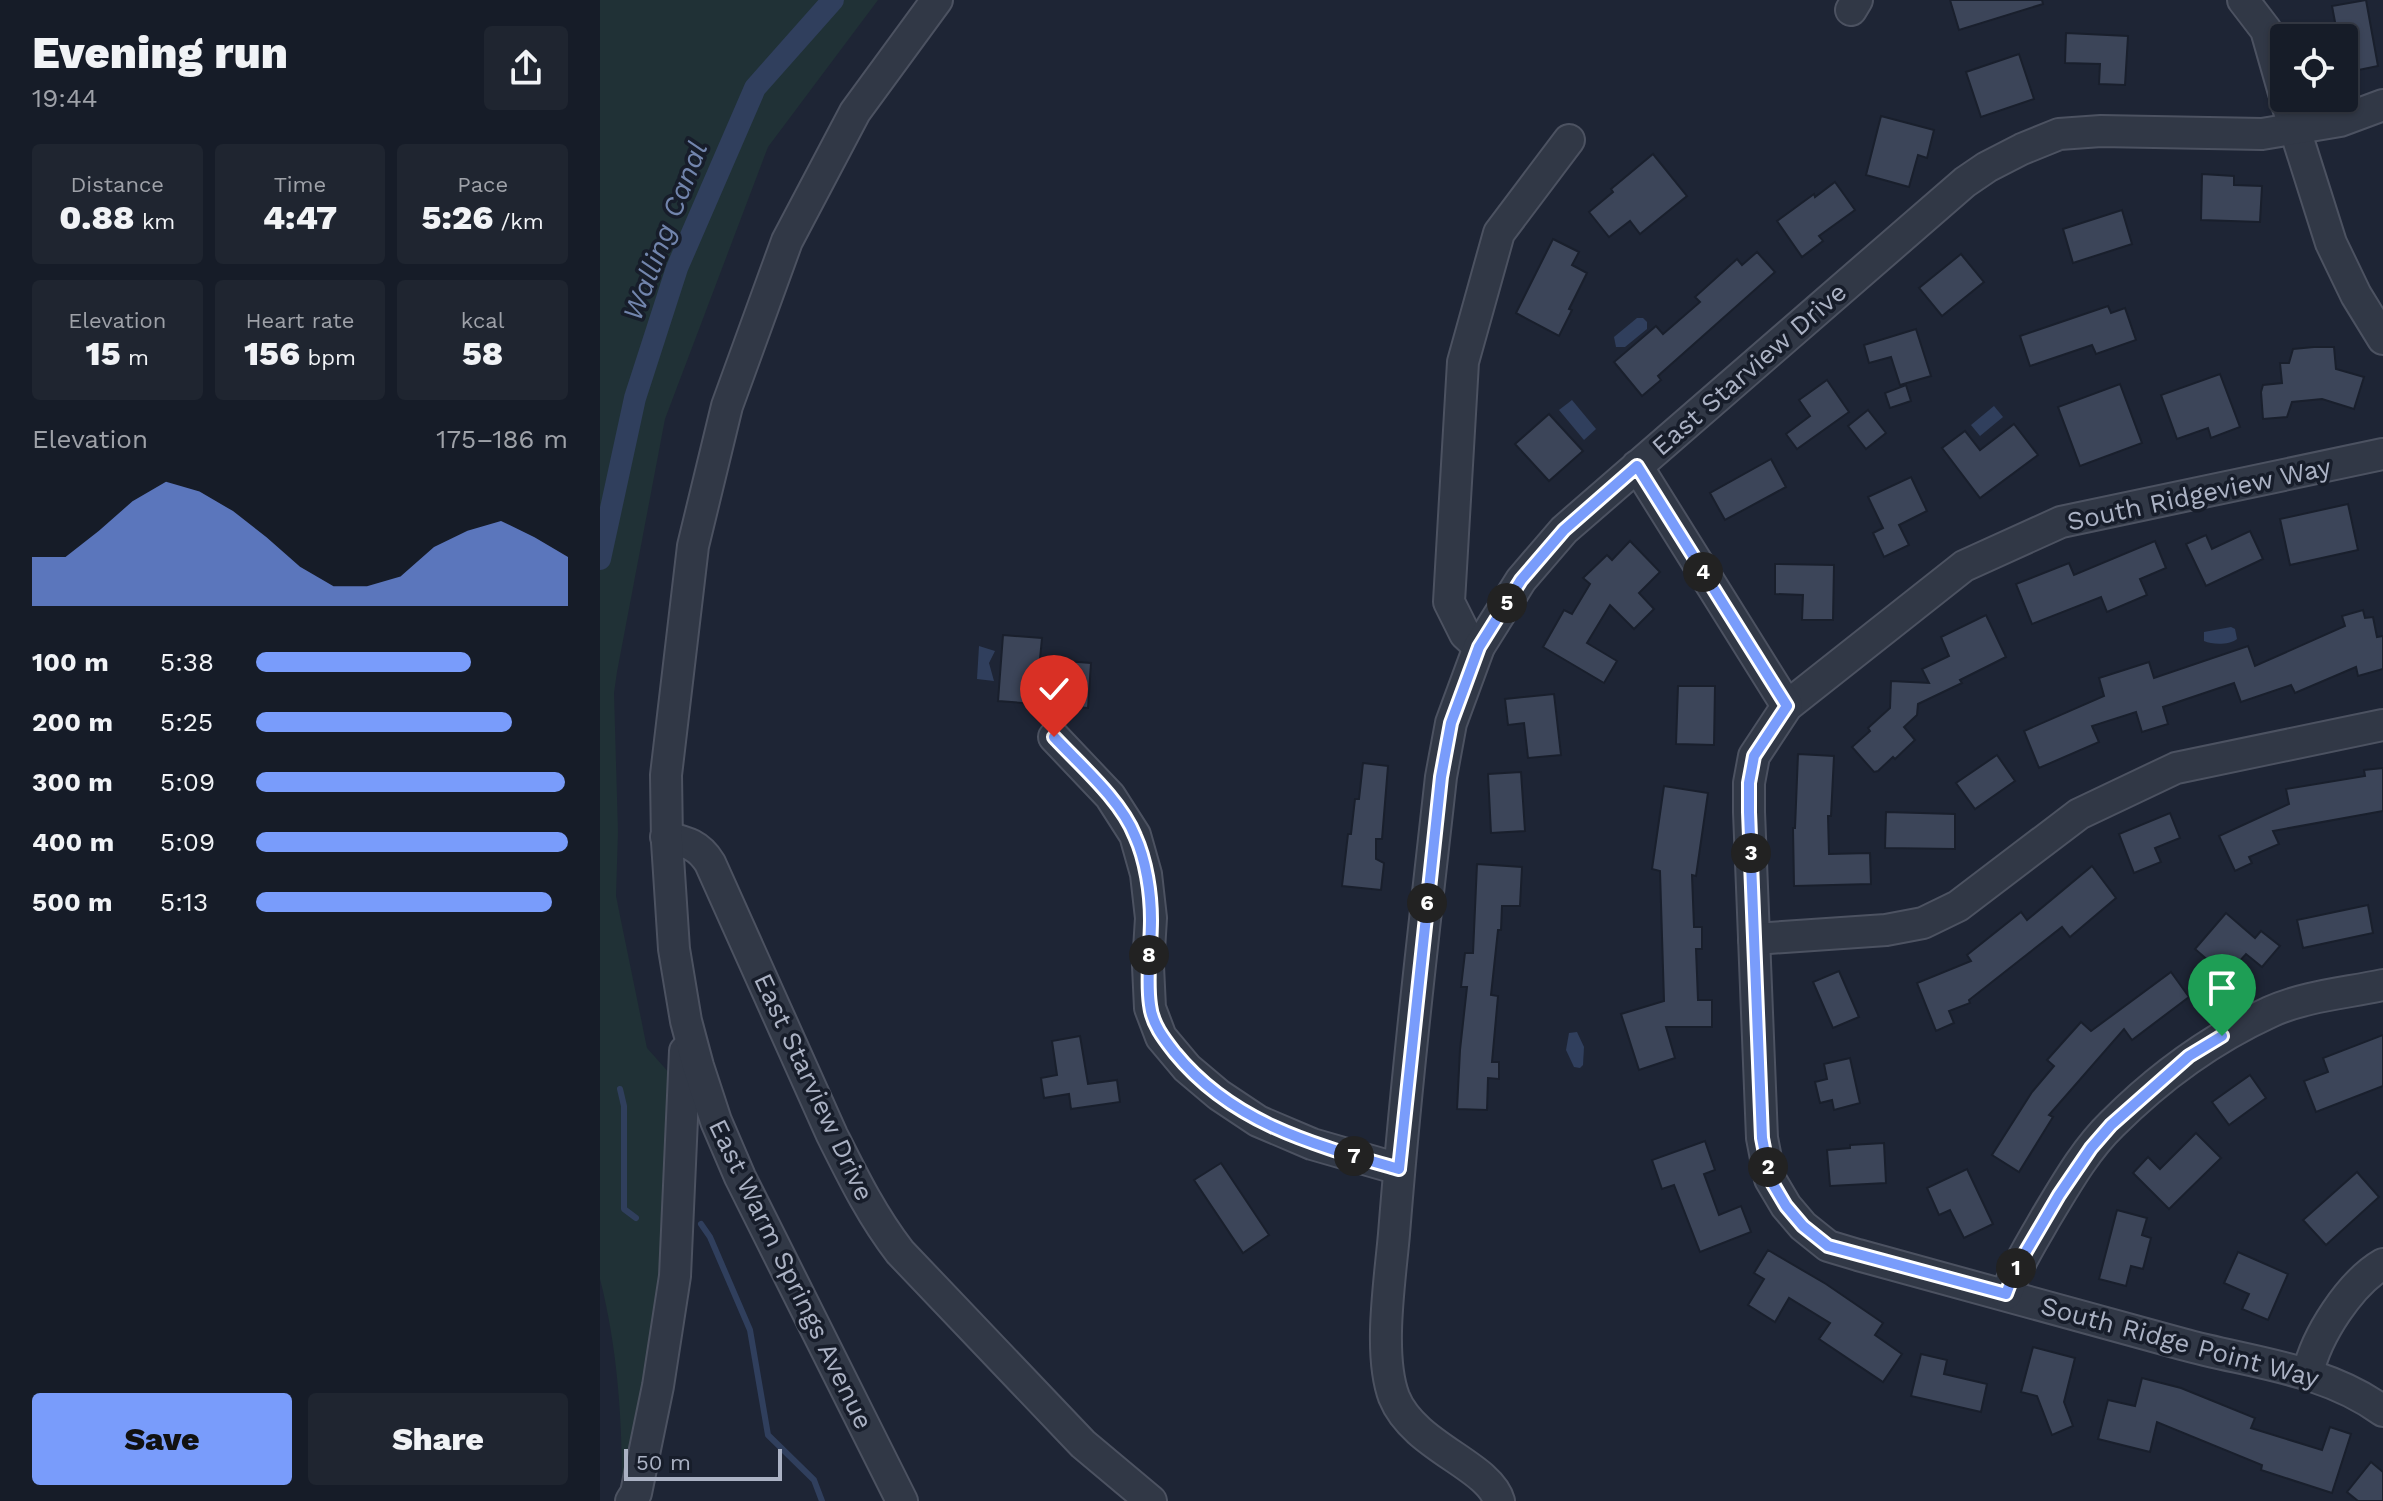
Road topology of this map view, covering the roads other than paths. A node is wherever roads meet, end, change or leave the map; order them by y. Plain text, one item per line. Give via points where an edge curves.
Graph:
1 (937, 0) edge
2 (2243, 0) edge
3 (2270, 44) edge
4 (2383, 105) edge
5 (2289, 112) edge
6 (2294, 129) junction
7 (1569, 140) dead end
8 (2383, 339) edge
9 (2383, 454) edge
10 (1637, 466) junction
11 (1479, 647) junction
12 (1787, 706) junction
13 (2383, 725) edge
14 (1054, 737) dead end
15 (666, 837) junction
16 (1754, 939) junction
17 (2383, 985) edge
18 (686, 1021) junction
19 (1399, 1169) junction
20 (2383, 1264) edge
21 (2006, 1294) junction
22 (2308, 1373) junction
23 (2383, 1411) edge
24 (631, 1501) edge
25 (902, 1501) edge
26 (1151, 1501) edge
27 (1499, 1501) edge

1 - 15 street, East Warm Springs Avenue via 855,112 787,241 727,406 693,546 666,775
2 - 3 street
4 - 6 street, East Starview Drive via 2340,121
5 - 6 street
6 - 8 street via 2331,243
6 - 10 street, East Starview Drive via 2262,134 2059,134 1998,161 1965,182
7 - 11 street via 1499,233 1463,362 1449,602 1465,634
9 - 12 street, South Ridgeview Way via 2061,522 1964,566
10 - 11 street, East Starview Drive via 1564,530 1521,580
10 - 12 street
11 - 19 street, East Starview Drive via 1451,723 1441,777
12 - 16 street, South Ridgeview Way via 1754,756 1749,783
13 - 16 street via 2176,768 2079,814 1958,906 1923,923
14 - 19 street via 1110,796 1135,835 1151,918 1150,1008 1161,1037 1187,1068 1258,1121 1312,1144
15 - 18 street, East Warm Springs Avenue via 674,949
15 - 26 street, East Starview Drive via 698,847 710,863 852,1177 887,1234 1083,1444
16 - 21 street, South Ridge Point Way via 1762,1138 1770,1179 1786,1206 1828,1246
17 - 21 street via 2273,1011 2189,1056 2091,1148 2015,1270
18 - 24 street via 675,1276 658,1386
18 - 25 street, East Warm Springs Avenue via 716,1121 740,1177
19 - 27 street, East Starview Drive via 1388,1312 1387,1358 1394,1396 1424,1438 1487,1481
20 - 22 street via 2369,1272 2326,1326
21 - 22 street, South Ridge Point Way
22 - 23 street, South Ridge Point Way

